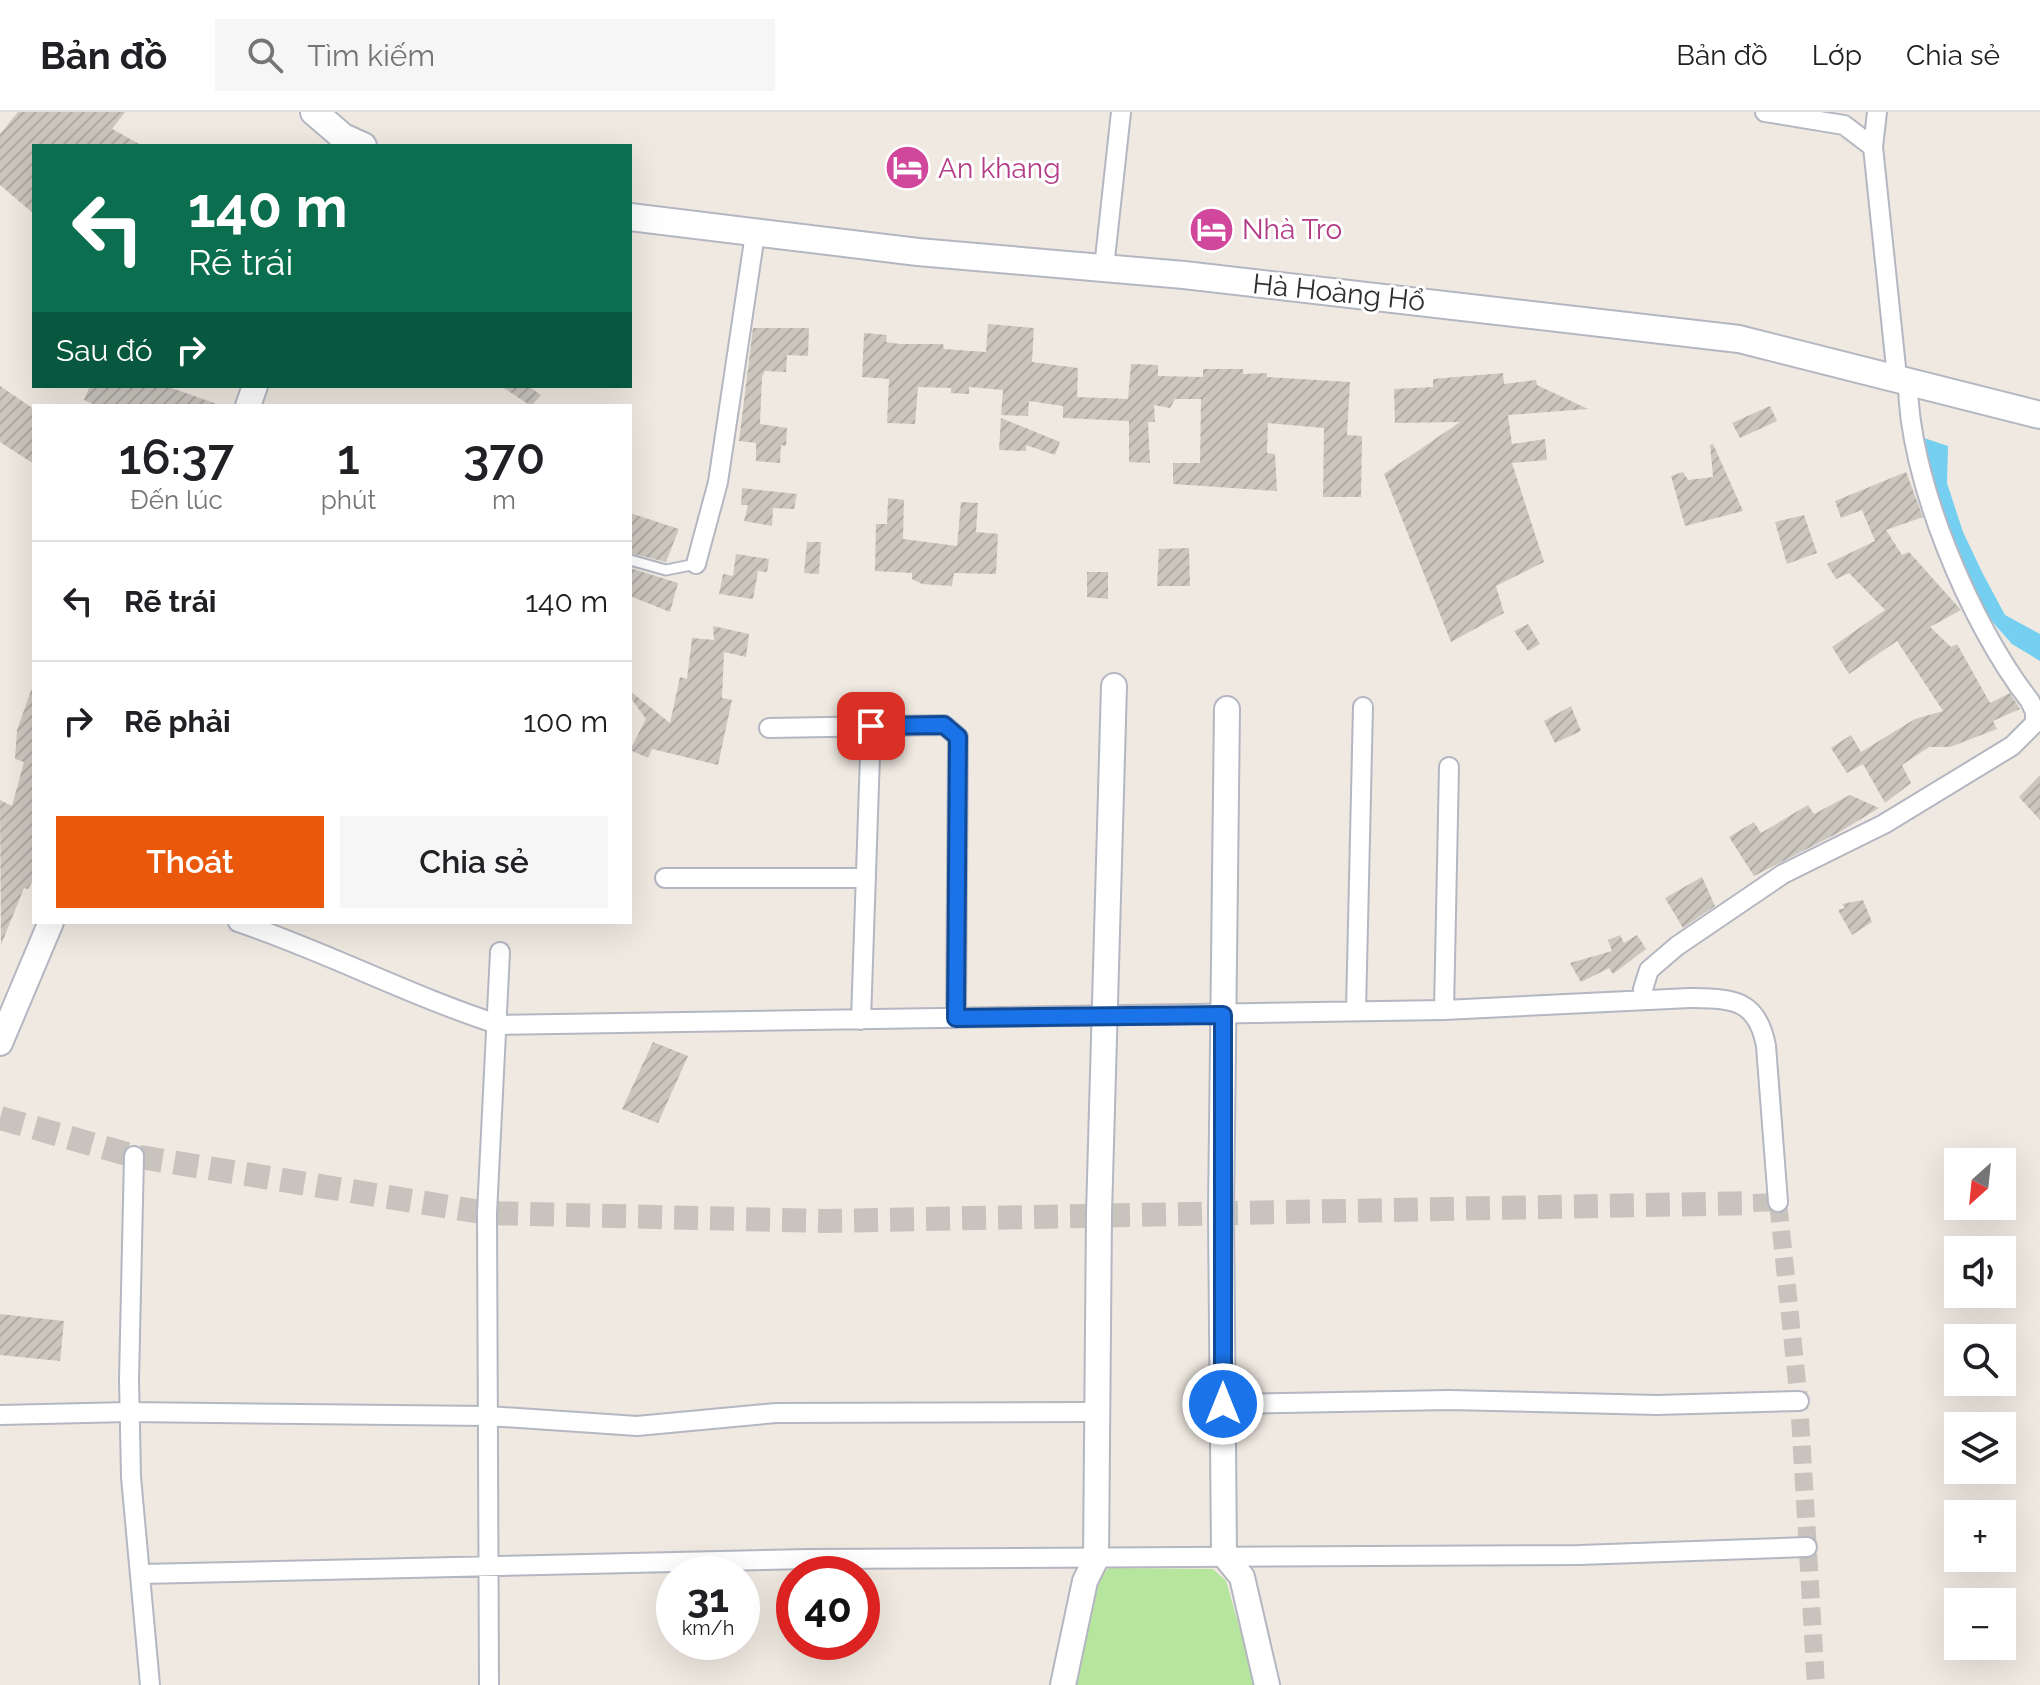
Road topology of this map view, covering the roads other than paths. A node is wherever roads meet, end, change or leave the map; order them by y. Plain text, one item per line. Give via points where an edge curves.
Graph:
1 (314, 112) edge
2 (1121, 112) edge
3 (1765, 112) edge
4 (1877, 112) edge
5 (349, 143) edge
6 (1873, 147) junction
7 (632, 217) edge
8 (753, 247) junction
9 (1104, 268) junction
10 (1904, 387) junction
11 (2040, 415) edge
12 (632, 561) edge
13 (696, 564) joint
14 (1114, 686) dead end
15 (1363, 707) dead end
16 (1227, 709) dead end
17 (871, 726) junction
18 (769, 728) dead end
19 (1449, 767) dead end
20 (665, 878) dead end
21 (866, 878) junction
22 (50, 924) edge
23 (250, 924) edge
24 (294, 931) edge
25 (500, 952) dead end
26 (1644, 1000) junction
27 (1356, 1010) junction
28 (1444, 1010) junction
29 (1223, 1015) junction
30 (1105, 1016) junction
31 (956, 1018) junction
32 (861, 1020) junction
33 (497, 1024) junction
34 (0, 1043) edge
35 (134, 1156) dead end
36 (1778, 1202) dead end
37 (1799, 1401) dead end
38 (1223, 1404) junction
39 (129, 1412) junction
40 (1096, 1412) junction
41 (0, 1415) edge
42 (488, 1416) junction
43 (1807, 1547) dead end
44 (1224, 1555) junction
45 (1096, 1559) junction
46 (488, 1565) junction
47 (140, 1574) junction
48 (150, 1685) edge
49 (489, 1685) edge
50 (1063, 1685) edge
51 (1267, 1685) edge

1 - 5 main road
2 - 9 street
3 - 6 street via 1844,125
4 - 6 street
6 - 10 street
7 - 8 main road, Hà Hoàng Hổ
8 - 9 main road, Hà Hoàng Hổ
8 - 13 street via 718,482
9 - 10 main road, Hà Hoàng Hổ via 1739,339
10 - 11 main road, Hà Hoàng Hổ
10 - 26 street via 1923,480 1978,621 2030,701 2035,723 2012,746 1884,824 1783,874 1688,937 1649,970
12 - 13 lane via 666,570
14 - 30 street
15 - 27 street
16 - 29 street
17 - 18 street
17 - 21 street
17 - 31 street via 944,725 958,737
19 - 28 street
20 - 21 street
21 - 32 street
22 - 34 street
23 - 24 street
24 - 33 street via 430,1001
25 - 33 street
26 - 28 street
26 - 36 street via 1727,999 1756,1015 1766,1046
27 - 28 street
27 - 29 street
29 - 30 street
29 - 38 street
30 - 31 street
30 - 40 street
31 - 32 street
32 - 33 street
33 - 42 street via 487,1213
35 - 39 street
37 - 38 street
38 - 44 street
39 - 41 street
39 - 42 street
39 - 47 street
40 - 42 street via 776,1413 637,1426
40 - 45 street
42 - 46 street
43 - 44 street via 1579,1555
44 - 45 street
44 - 51 street via 1242,1577
45 - 46 street
45 - 50 street via 1085,1581
46 - 47 street
46 - 49 street
47 - 48 street

